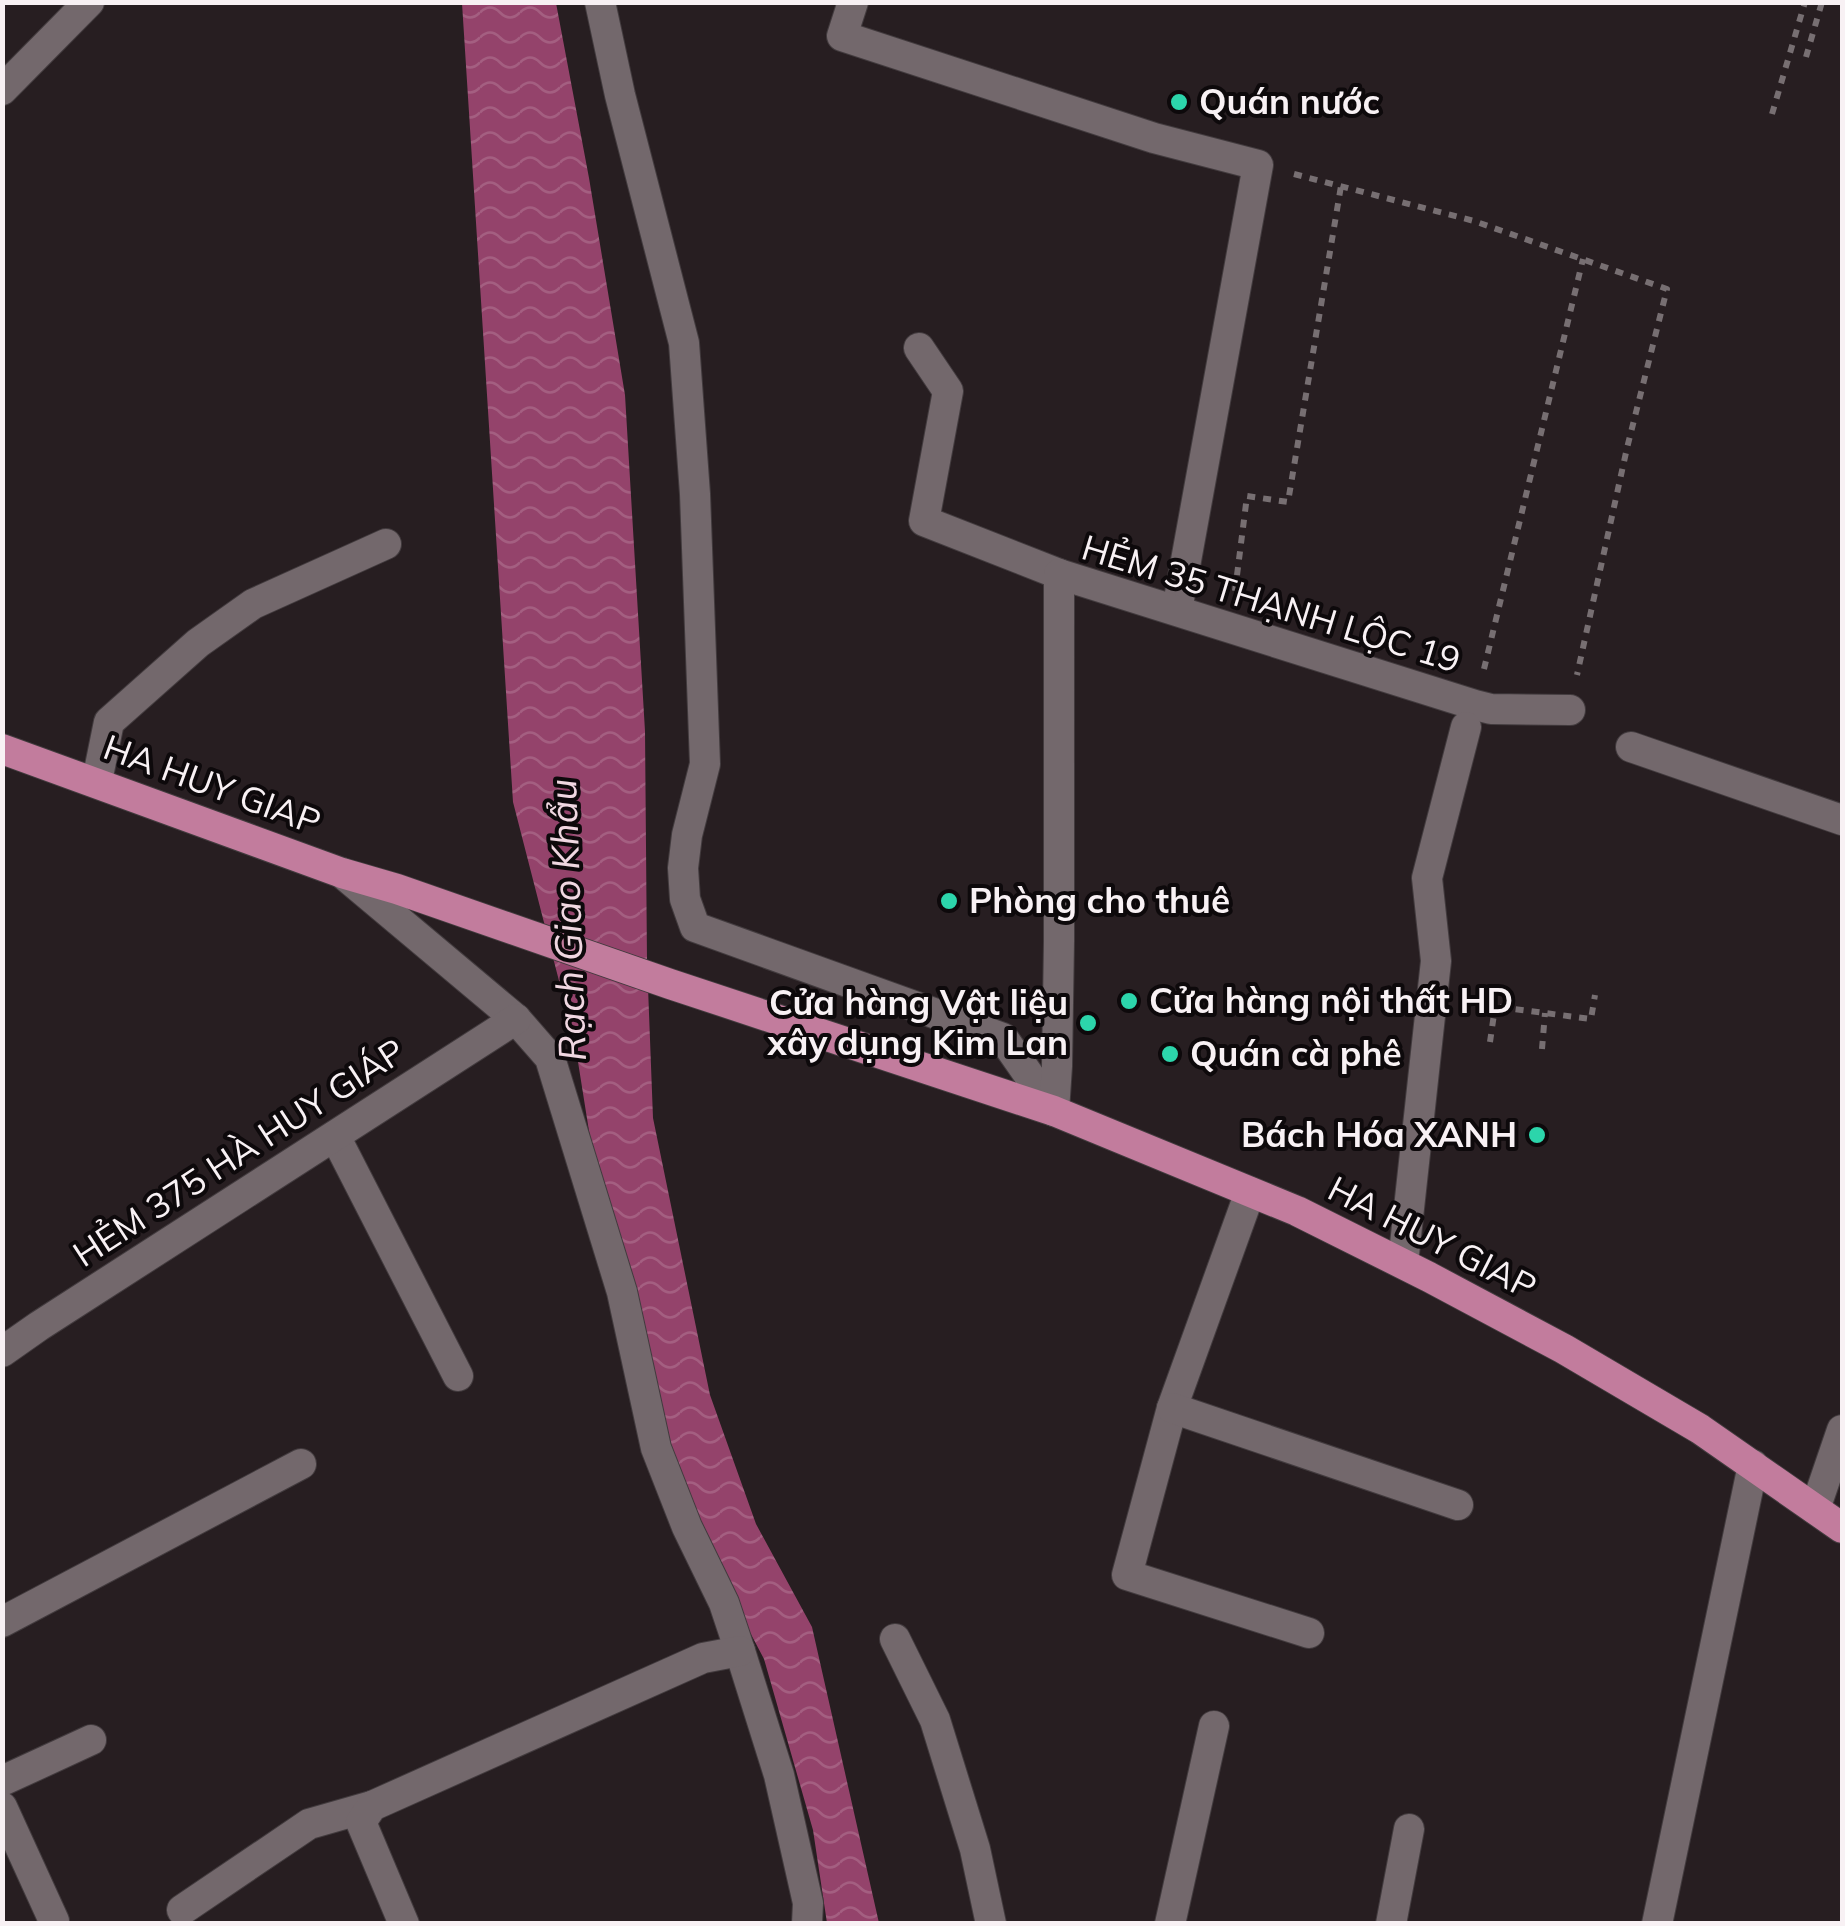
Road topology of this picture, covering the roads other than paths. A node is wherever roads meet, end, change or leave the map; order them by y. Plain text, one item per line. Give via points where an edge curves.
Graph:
1 (89, 2) edge
2 (600, 2) edge
3 (853, 2) edge
4 (2, 90) edge
5 (919, 348) dead end
6 (386, 544) dead end
7 (1060, 574) junction
8 (1177, 610) junction
9 (1570, 710) road end
10 (1470, 716) junction
11 (1631, 747) dead end
12 (2, 749) edge
13 (97, 782) junction
14 (1842, 820) edge
15 (342, 872) junction
16 (516, 1020) junction
17 (1054, 1111) junction
18 (335, 1136) junction
19 (1250, 1192) junction
20 (1403, 1263) junction
21 (2, 1352) edge
22 (458, 1376) dead end
23 (1172, 1408) junction
24 (1842, 1430) edge
25 (301, 1464) dead end
26 (1753, 1465) junction
27 (1458, 1505) dead end
28 (1815, 1508) junction
29 (1842, 1528) edge
30 (2, 1622) edge
31 (1309, 1632) dead end
32 (895, 1639) dead end
33 (740, 1650) junction
34 (1214, 1726) dead end
35 (90, 1740) dead end
36 (2, 1781) edge
37 (2, 1806) edge
38 (372, 1806) junction
39 (1409, 1829) dead end
40 (182, 1910) dead end
41 (54, 1922) edge
42 (404, 1924) edge
43 (807, 1924) edge
44 (992, 1924) edge
45 (1170, 1924) edge
46 (1391, 1924) edge
47 (1656, 1924) edge

1 - 4 street
2 - 17 street via 684,343 705,764 683,868 695,928 1003,1038
3 - 8 street via 842,36 1154,138 1258,165
5 - 7 street via 948,391 924,521
6 - 13 street via 254,604 198,643 110,722
7 - 8 street, HẺM 35 THẠNH LỘC 19
7 - 17 street, HẺM 35 THẠNH LỘC 19
8 - 10 street, HẺM 35 THẠNH LỘC 19
9 - 10 street, HẺM 35 THẠNH LỘC 19 via 1491,708
10 - 20 street via 1427,878 1436,961
11 - 14 street
12 - 13 main road, HA HUY GIAP
13 - 15 main road, HA HUY GIAP
15 - 16 street
15 - 17 main road, HA HUY GIAP
16 - 18 street, HẺM 375 HÀ HUY GIÁP
16 - 33 street via 550,1058 622,1292 656,1448
17 - 19 main road, HA HUY GIAP
18 - 21 street, HẺM 375 HÀ HUY GIÁP
18 - 22 street
19 - 20 main road, HA HUY GIAP
19 - 23 street
20 - 26 main road, HA HUY GIAP via 1564,1349
23 - 27 street
23 - 31 street via 1127,1575
24 - 28 street
25 - 30 street
26 - 28 main road, HA HUY GIAP
26 - 47 street
28 - 29 main road, HA HUY GIAP
32 - 44 street via 935,1720
33 - 38 street via 703,1658
33 - 43 street via 778,1775
34 - 45 street
35 - 36 street
37 - 41 street
38 - 40 street via 309,1824
38 - 42 street via 361,1822
39 - 46 street

